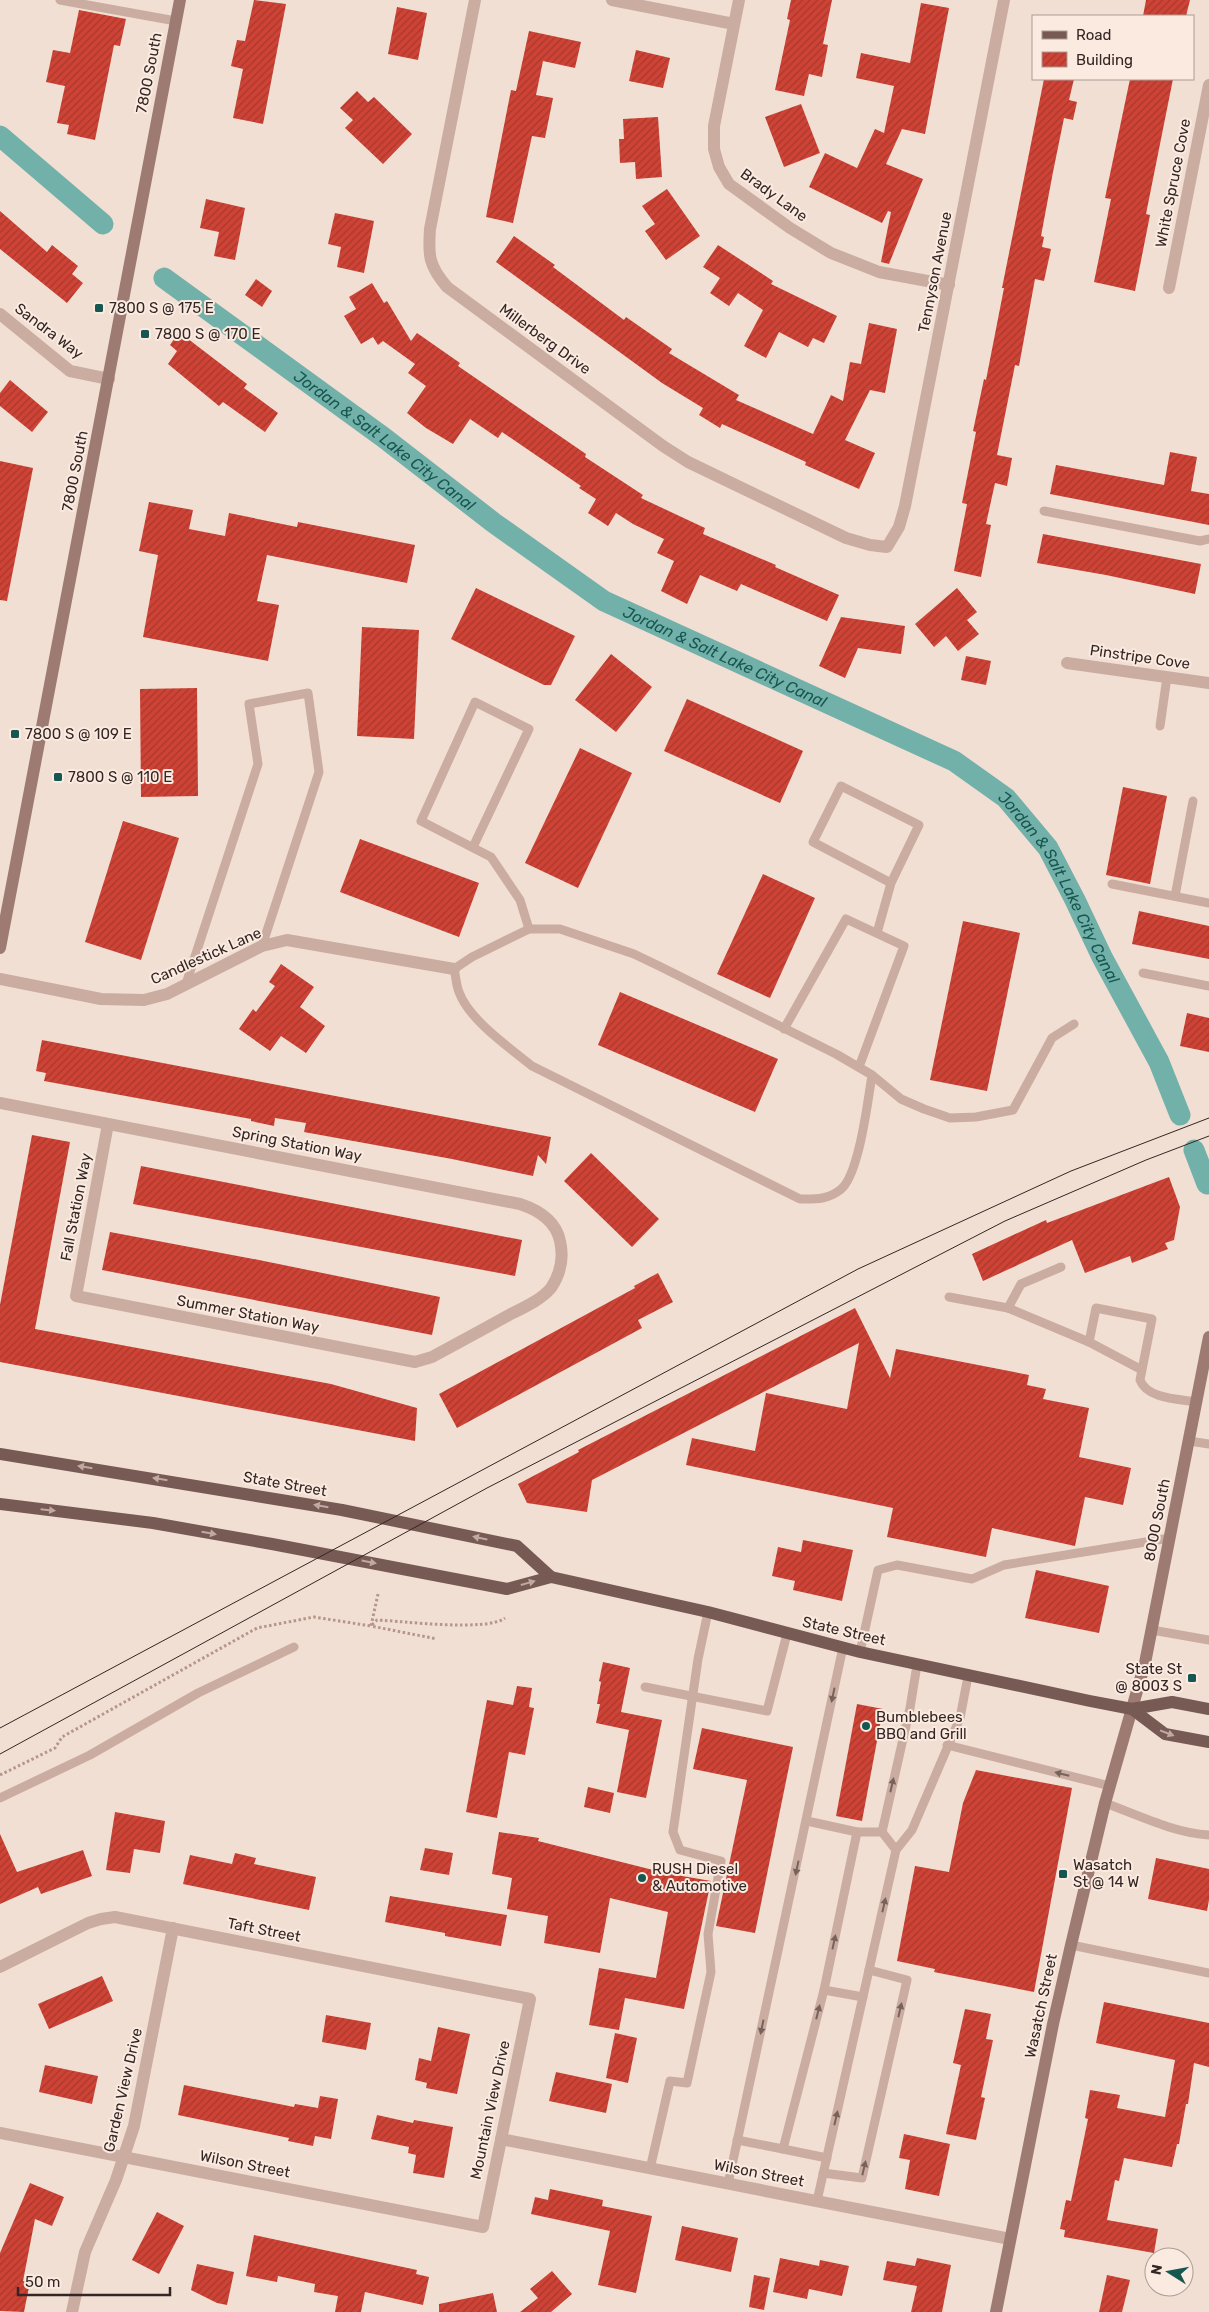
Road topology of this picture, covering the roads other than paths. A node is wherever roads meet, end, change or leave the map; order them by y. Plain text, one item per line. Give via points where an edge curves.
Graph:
1 (60, 0) edge
2 (180, 0) edge
3 (475, 0) edge
4 (612, 0) edge
5 (739, 0) edge
6 (1004, 0) edge
7 (176, 21) junction
8 (734, 24) junction
9 (1209, 85) edge
10 (950, 285) junction
11 (1169, 288) dead end
12 (0, 314) edge
13 (109, 379) junction
14 (1044, 511) dead end
15 (1209, 539) edge
16 (887, 547) joint
17 (1067, 663) dead end
18 (1167, 677) junction
19 (1209, 683) edge
20 (1160, 726) dead end
21 (1193, 801) dead end
22 (473, 847) junction
23 (891, 883) junction
24 (1112, 884) dead end
25 (1175, 896) junction
26 (1209, 903) edge
27 (529, 929) junction
28 (877, 933) junction
29 (262, 946) junction
30 (0, 948) edge
31 (454, 969) junction
32 (1143, 973) dead end
33 (0, 979) edge
34 (186, 984) junction
35 (1209, 986) edge
36 (1074, 1024) dead end
37 (784, 1029) junction
38 (859, 1067) junction
39 (872, 1075) junction
40 (0, 1102) edge
41 (108, 1124) junction
42 (1061, 1267) dead end
43 (76, 1296) joint
44 (949, 1297) dead end
45 (1008, 1308) junction
46 (1209, 1336) edge
47 (1089, 1342) junction
48 (415, 1362) joint
49 (1142, 1370) junction
50 (1196, 1402) junction
51 (1189, 1441) junction
52 (1209, 1444) edge
53 (0, 1454) edge
54 (0, 1504) edge
55 (1170, 1538) junction
56 (551, 1577) junction
57 (708, 1612) junction
58 (1152, 1630) junction
59 (787, 1634) junction
60 (1209, 1640) edge
61 (294, 1647) dead end
62 (843, 1647) junction
63 (860, 1652) junction
64 (917, 1665) junction
65 (968, 1676) junction
66 (645, 1687) dead end
67 (692, 1696) junction
68 (1209, 1709) edge
69 (1132, 1710) junction
70 (1209, 1742) edge
71 (947, 1746) junction
72 (1110, 1786) junction
73 (0, 1798) edge
74 (1105, 1803) junction
75 (807, 1820) junction
76 (857, 1832) junction
77 (882, 1832) junction
78 (1209, 1835) edge
79 (896, 1850) junction
80 (173, 1928) junction
81 (1071, 1945) junction
82 (0, 1967) edge
83 (869, 1970) junction
84 (1209, 1973) edge
85 (824, 1990) junction
86 (863, 1997) junction
87 (530, 1999) joint
88 (0, 2133) edge
89 (501, 2139) junction
90 (737, 2140) junction
91 (783, 2149) junction
92 (125, 2157) junction
93 (827, 2158) junction
94 (650, 2168) junction
95 (823, 2173) junction
96 (728, 2184) junction
97 (817, 2201) junction
98 (483, 2227) joint
99 (1010, 2239) junction
100 (72, 2312) edge
101 (996, 2312) edge

1 - 7 lane
2 - 7 street, 7800 South
3 - 16 street, Millerberg Drive via 430,229 430,261 436,274 447,287 688,462 846,538
4 - 8 street
5 - 8 street, Brady Lane
6 - 10 street, Tennyson Avenue
7 - 13 street, 7800 South
8 - 10 street, Brady Lane via 714,134 718,167 729,184 831,253 879,272
9 - 11 street, White Spruce Cove
10 - 16 street, Tennyson Avenue via 905,506 899,527
12 - 13 street, Sandra Way via 70,371
13 - 30 street, 7800 South
14 - 15 lane via 1200,542
17 - 18 street, Pinstripe Cove
18 - 19 street, Pinstripe Cove
18 - 20 lane
21 - 25 lane
22 - 22 lane via 421,822 476,702 529,729
22 - 27 lane via 491,857 516,893
23 - 23 lane via 918,825 841,786 813,842
23 - 28 lane
24 - 25 lane
25 - 26 lane
27 - 31 lane
27 - 37 lane via 560,929 634,954
28 - 37 lane via 846,918
28 - 38 lane via 904,946
29 - 31 street, Candlestick Lane via 287,940 306,942
29 - 34 street, Candlestick Lane
29 - 34 lane via 319,772 308,694 249,704 258,764
31 - 39 lane via 459,992 469,1009 532,1066 800,1199 823,1200 842,1190 852,1172
32 - 35 lane
33 - 34 street, Candlestick Lane via 101,999 144,1000 167,994
36 - 39 lane via 1052,1038 1013,1110 950,1118 901,1099
37 - 38 lane
38 - 39 lane
40 - 41 street, Spring Station Way
41 - 43 street, Fall Station Way
41 - 48 street, Spring Station Way via 520,1204 536,1210 550,1221 559,1236 563,1253 560,1273 550,1289 432,1358
42 - 45 lane via 1021,1284
43 - 48 street, Summer Station Way
44 - 45 lane
45 - 47 lane
46 - 50 street, 8000 South
47 - 49 lane
47 - 49 lane via 1096,1308 1152,1319
49 - 50 lane via 1140,1380 1143,1388 1153,1394
50 - 51 street, 8000 South
51 - 52 lane
51 - 55 street, 8000 South
56 -> 53 main road, State Street via 517,1546 332,1508
54 -> 56 main road, State Street via 162,1525 282,1545 507,1589
55 - 58 street, 8000 South
55 - 63 lane via 1004,1566 972,1579 897,1565 878,1570
56 - 57 main road, State Street
57 - 59 main road, State Street
57 - 67 lane
58 - 60 lane
58 - 69 street, 8000 South
59 - 62 main road, State Street
59 - 67 lane via 767,1711
61 - 73 lane via 198,1693 90,1755
62 - 63 main road, State Street
62 -> 75 lane
63 - 64 main road, State Street
64 - 65 main road, State Street
77 -> 64 lane
65 - 69 main road, State Street
65 - 71 lane via 960,1718
66 - 67 lane
67 - 94 lane via 673,1832 680,1850 721,1861 708,1934 711,1972 687,2083 670,2081
68 - 69 main road, State Street via 1172,1702
69 -> 70 main road, State Street via 1165,1734
69 - 72 street, Wasatch Street
72 -> 71 lane
71 - 79 lane via 912,1830
72 - 74 street, Wasatch Street
74 - 78 lane via 1161,1824
74 - 81 street, Wasatch Street
75 - 76 lane
75 -> 90 lane
76 - 77 lane
85 -> 76 lane
77 - 79 lane
83 -> 79 lane
80 - 82 street, Taft Street via 115,1917 101,1919
80 - 87 street, Taft Street
80 - 92 street, Garden View Drive
81 - 84 lane
81 - 99 street, Wasatch Street via 1052,2024
83 - 86 lane
95 -> 83 lane via 862,2178 905,1990 907,1980
85 - 86 lane
91 -> 85 lane
93 -> 86 lane
87 - 89 street, Mountain View Drive
88 - 92 street, Wilson Street
89 - 94 street, Wilson Street
89 - 98 street, Mountain View Drive
90 - 91 lane
90 - 96 lane
91 - 93 lane
92 - 98 street, Wilson Street
92 - 100 street, Garden View Drive via 85,2252
93 - 95 lane
94 - 96 street, Wilson Street
95 - 97 lane
96 - 97 street, Wilson Street
97 - 99 street, Wilson Street
99 - 101 street, Wasatch Street

